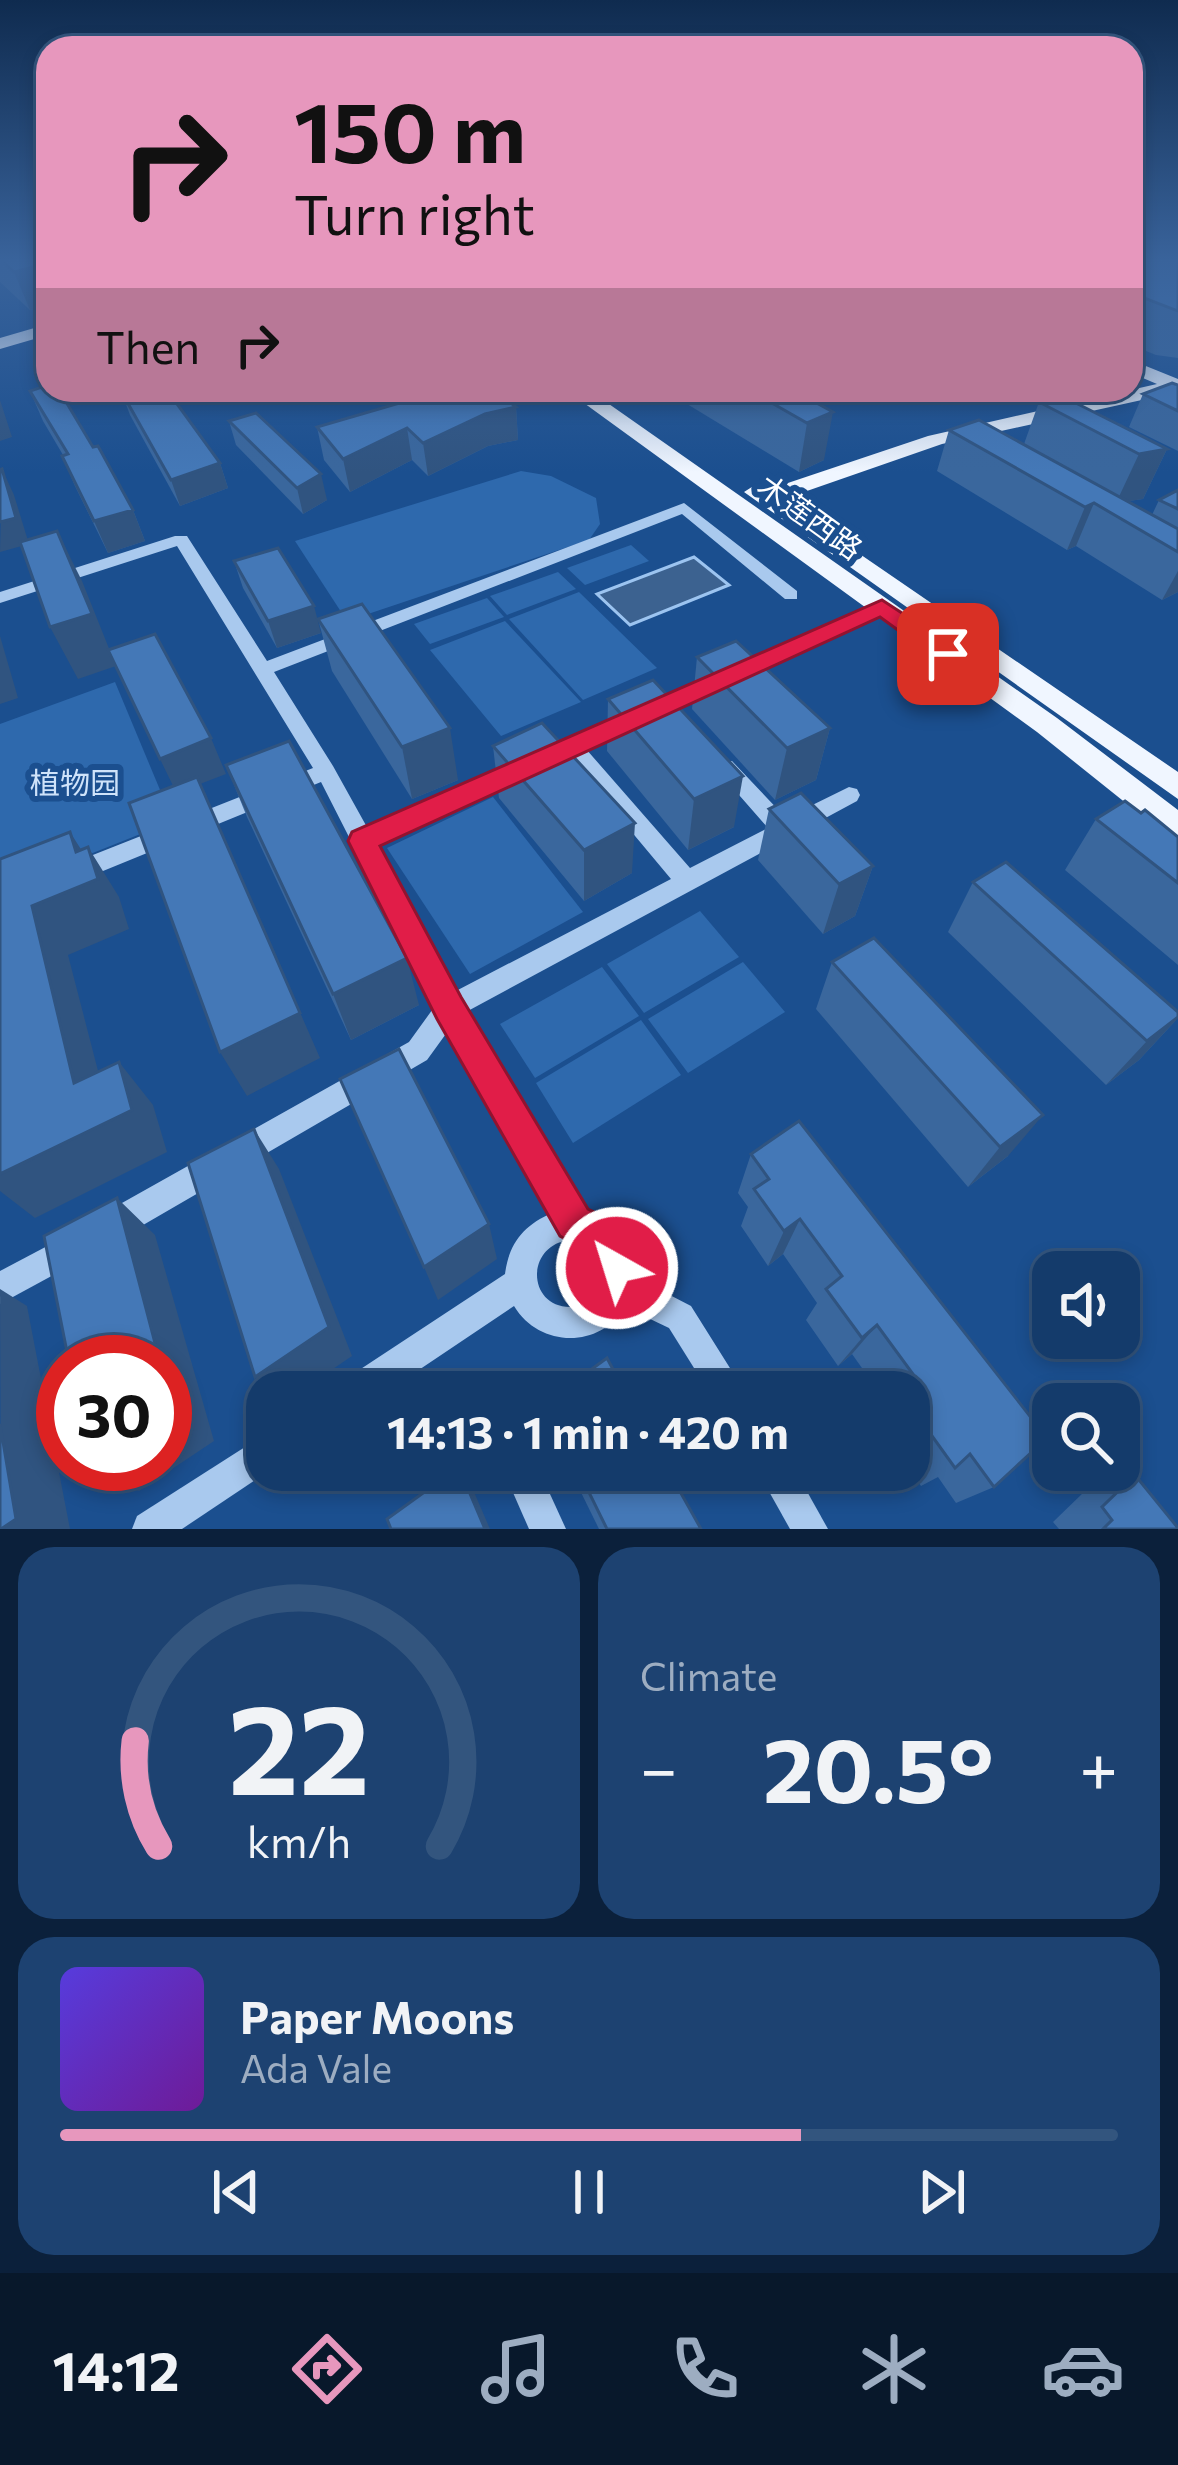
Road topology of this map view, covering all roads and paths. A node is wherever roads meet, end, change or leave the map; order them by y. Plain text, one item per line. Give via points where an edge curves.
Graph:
1 (36, 330) edge
2 (0, 344) edge
3 (1143, 372) edge
4 (1143, 380) edge
5 (1175, 389) edge
6 (1143, 396) edge
7 (593, 402) edge
8 (625, 402) edge
9 (1119, 402) edge
10 (767, 500) junction
11 (791, 596) dead end
12 (0, 598) edge
13 (882, 608) junction
14 (261, 670) junction
15 (572, 747) junction
16 (711, 751) edge
17 (326, 771) junction
18 (1178, 788) edge
19 (849, 795) dead end
20 (1178, 827) edge
21 (783, 830) junction
22 (363, 841) junction
23 (687, 881) junction
24 (44, 885) edge
25 (449, 1008) junction
26 (574, 1222) junction
27 (523, 1281) junction
28 (616, 1285) junction
29 (0, 1288) edge
30 (388, 1371) edge
31 (715, 1371) edge
32 (246, 1465) edge
33 (530, 1491) edge
34 (787, 1491) edge
35 (150, 1529) edge
36 (548, 1529) edge
37 (810, 1529) edge

1 - 2 main road
3 - 5 main road
4 - 5 main road
5 - 6 main road
7 - 13 main road, 木莲西路
8 - 10 main road, 木莲西路
9 - 10 main road via 939,444
10 - 18 main road, 木莲西路
11 - 14 street via 684,508
12 - 14 street via 181,539
13 - 15 street via 676,711
13 - 20 main road, 木莲西路
14 - 17 street
15 - 22 street
15 - 23 street
16 - 21 street
17 - 22 street
17 - 24 street
19 - 21 street
21 - 23 street
22 - 25 street
23 - 25 street
25 - 26 street
25 - 29 street via 418,1051
26 - 27 street via 542,1232
26 - 28 street via 603,1237
27 - 28 street via 539,1313 569,1326 599,1314
27 - 30 street
28 - 31 street via 680,1317
32 - 35 street
33 - 36 street
34 - 37 street

